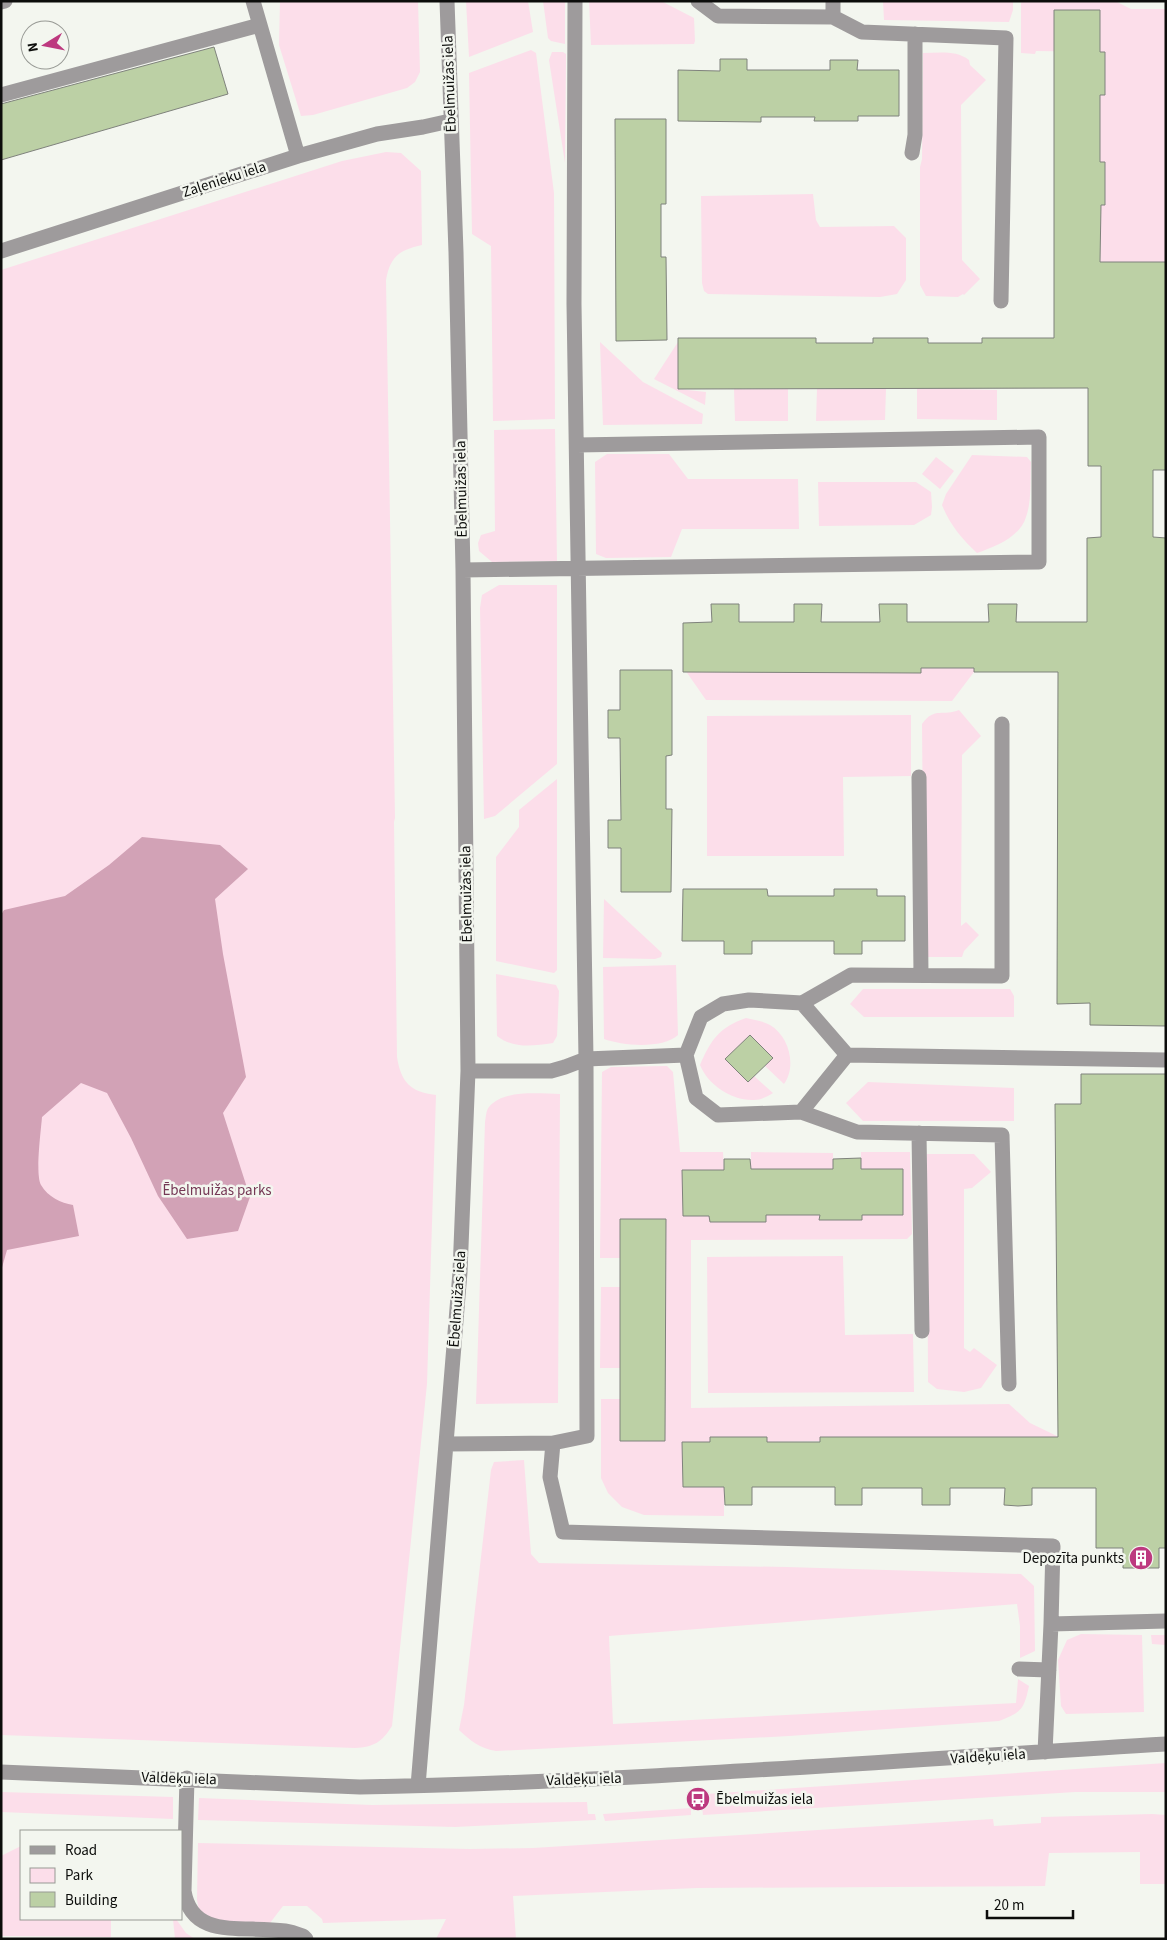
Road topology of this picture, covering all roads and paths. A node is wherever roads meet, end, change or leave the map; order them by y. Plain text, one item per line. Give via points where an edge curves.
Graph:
1 (5, 1) edge
2 (253, 1) edge
3 (447, 1) edge
4 (575, 1) edge
5 (698, 1) edge
6 (833, 1) edge
7 (1, 2) edge
8 (833, 17) junction
9 (260, 25) junction
10 (915, 34) junction
11 (1, 95) edge
12 (450, 121) junction
13 (912, 153) dead end
14 (298, 156) junction
15 (1, 251) edge
16 (1001, 300) dead end
17 (577, 445) junction
18 (578, 569) junction
19 (463, 570) junction
20 (1002, 724) dead end
21 (919, 777) dead end
22 (921, 975) junction
23 (802, 1003) junction
24 (686, 1055) junction
25 (847, 1055) junction
26 (586, 1058) junction
27 (1166, 1060) edge
28 (468, 1071) junction
29 (801, 1112) junction
30 (919, 1133) junction
31 (922, 1331) dead end
32 (1009, 1384) dead end
33 (553, 1443) junction
34 (446, 1444) junction
35 (1166, 1621) edge
36 (1051, 1624) junction
37 (1019, 1669) dead end
38 (1049, 1670) junction
39 (1166, 1744) edge
40 (1045, 1752) junction
41 (1, 1772) edge
42 (187, 1778) junction
43 (418, 1786) junction
44 (306, 1939) edge

1 - 7 street
2 - 9 street
3 - 12 street, Ēbelmuižas iela
4 - 17 street
5 - 8 street via 718,16
6 - 8 street
8 - 10 street via 862,32
9 - 11 street
9 - 14 street
10 - 13 street via 915,134
10 - 16 street via 1006,38
12 - 14 street, Zaļenieku iela via 377,134
12 - 19 street, Ēbelmuižas iela
14 - 15 street, Zaļenieku iela
17 - 18 street
17 - 18 street via 1039,437 1039,562
18 - 19 street
18 - 26 street
19 - 28 street, Ēbelmuižas iela
20 - 22 street via 1002,976
21 - 22 street
22 - 23 street via 851,974
23 - 24 street via 748,1000 723,1004 701,1017
23 - 25 street
24 - 26 street
24 - 29 street via 696,1098 718,1115
25 - 27 street
25 - 29 street
26 - 28 street via 551,1071
26 - 33 street via 587,1436
28 - 34 street, Ēbelmuižas iela via 460,1272
29 - 30 street via 857,1132
30 - 31 street
30 - 32 street via 1002,1135
33 - 34 street
33 - 36 street via 550,1477 563,1532 1053,1546
34 - 43 street, Ēbelmuižas iela
35 - 36 street
36 - 38 street
37 - 38 street
38 - 40 street
39 - 40 street, Valdeķu iela
40 - 43 street, Valdeķu iela via 728,1773
41 - 42 street, Valdeķu iela
42 - 43 street, Valdeķu iela
42 - 44 street via 184,1891 191,1917 202,1928 217,1934 284,1930

